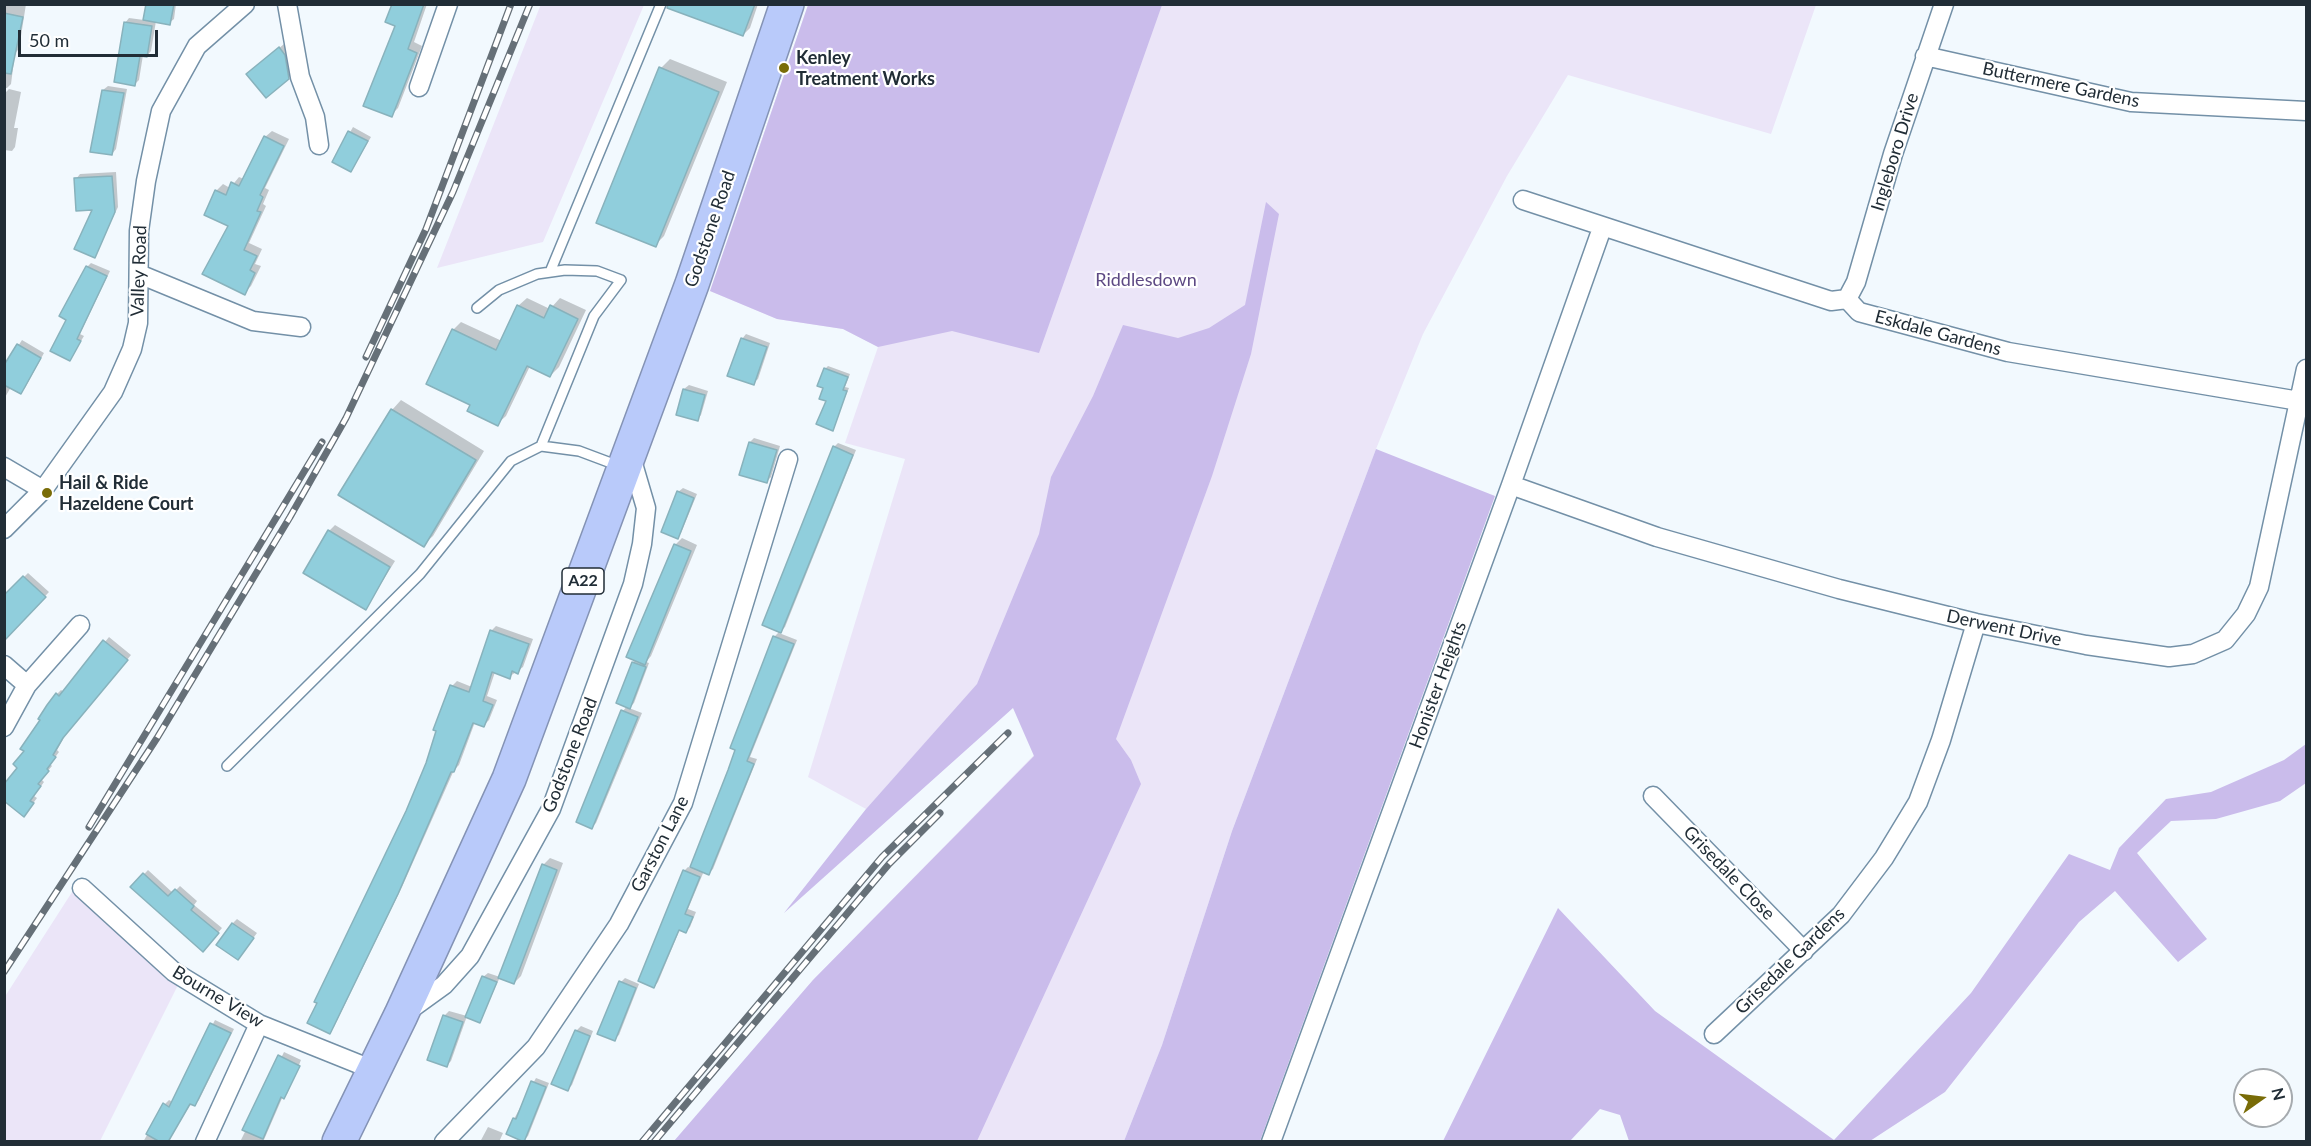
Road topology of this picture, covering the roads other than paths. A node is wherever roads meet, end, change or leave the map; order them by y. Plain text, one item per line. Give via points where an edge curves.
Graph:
1 (245, 4) edge
2 (286, 4) edge
3 (448, 4) edge
4 (661, 4) edge
5 (787, 4) edge
6 (1944, 4) edge
7 (1925, 56) junction
8 (419, 87) dead end
9 (2307, 111) edge
10 (319, 145) dead end
11 (1524, 200) dead end
12 (1602, 228) junction
13 (550, 272) junction
14 (139, 274) junction
15 (1847, 299) junction
16 (477, 308) dead end
17 (301, 327) dead end
18 (2307, 369) edge
19 (2299, 401) junction
20 (541, 446) junction
21 (788, 459) dead end
22 (627, 461) junction
23 (4, 467) edge
24 (1511, 485) junction
25 (43, 490) junction
26 (4, 529) edge
27 (1976, 623) junction
28 (80, 625) dead end
29 (4, 665) edge
30 (27, 685) junction
31 (4, 727) edge
32 (227, 766) dead end
33 (1653, 796) dead end
34 (82, 888) dead end
35 (1804, 951) junction
36 (401, 1015) junction
37 (259, 1024) junction
38 (1714, 1034) dead end
39 (371, 1077) junction
40 (205, 1142) edge
41 (339, 1142) edge
42 (444, 1142) edge
43 (1271, 1142) edge

1 - 14 street, Valley Road via 197,46 161,111 144,191
2 - 10 street
3 - 8 street
4 - 13 lane
5 - 22 highway, Godstone Road / A22
6 - 7 street, Ingleboro Drive
7 - 9 street, Buttermere Gardens via 2131,102
7 - 15 street, Ingleboro Drive via 1856,282
11 - 12 street
12 - 15 street via 1831,301
12 - 24 street, Honister Heights
13 - 16 lane via 499,290
13 - 20 lane via 597,271 621,280 594,316
14 - 17 street via 253,321
14 - 25 street, Valley Road via 138,323 132,349 112,392
15 - 19 street, Eskdale Gardens via 1858,312 2008,352
18 - 19 street, Derwent Drive
19 - 27 street, Derwent Drive via 2259,587 2246,614 2225,640 2193,654 2169,657
20 - 22 lane
20 - 32 lane via 511,461 420,574
21 - 42 street, Garston Lane via 682,804 619,924 536,1047
22 - 36 highway, Godstone Road / A22 via 509,779
22 - 36 street, Godstone Road via 646,508 642,543 633,584 551,809 470,956 444,985
23 - 25 street
24 - 27 street, Derwent Drive via 1657,537
24 - 43 street, Honister Heights
25 - 26 street, Valley Road
27 - 35 street, Grisedale Gardens via 1918,802 1884,858 1841,915
28 - 30 street
29 - 30 street
30 - 31 street
33 - 35 street, Grisedale Close
34 - 37 street, Bourne View via 174,972
35 - 38 street, Grisedale Gardens
36 - 39 highway, Godstone Road / A22
37 - 39 street, Bourne View via 366,1067
37 - 40 street
39 - 41 highway, Godstone Road / A22

